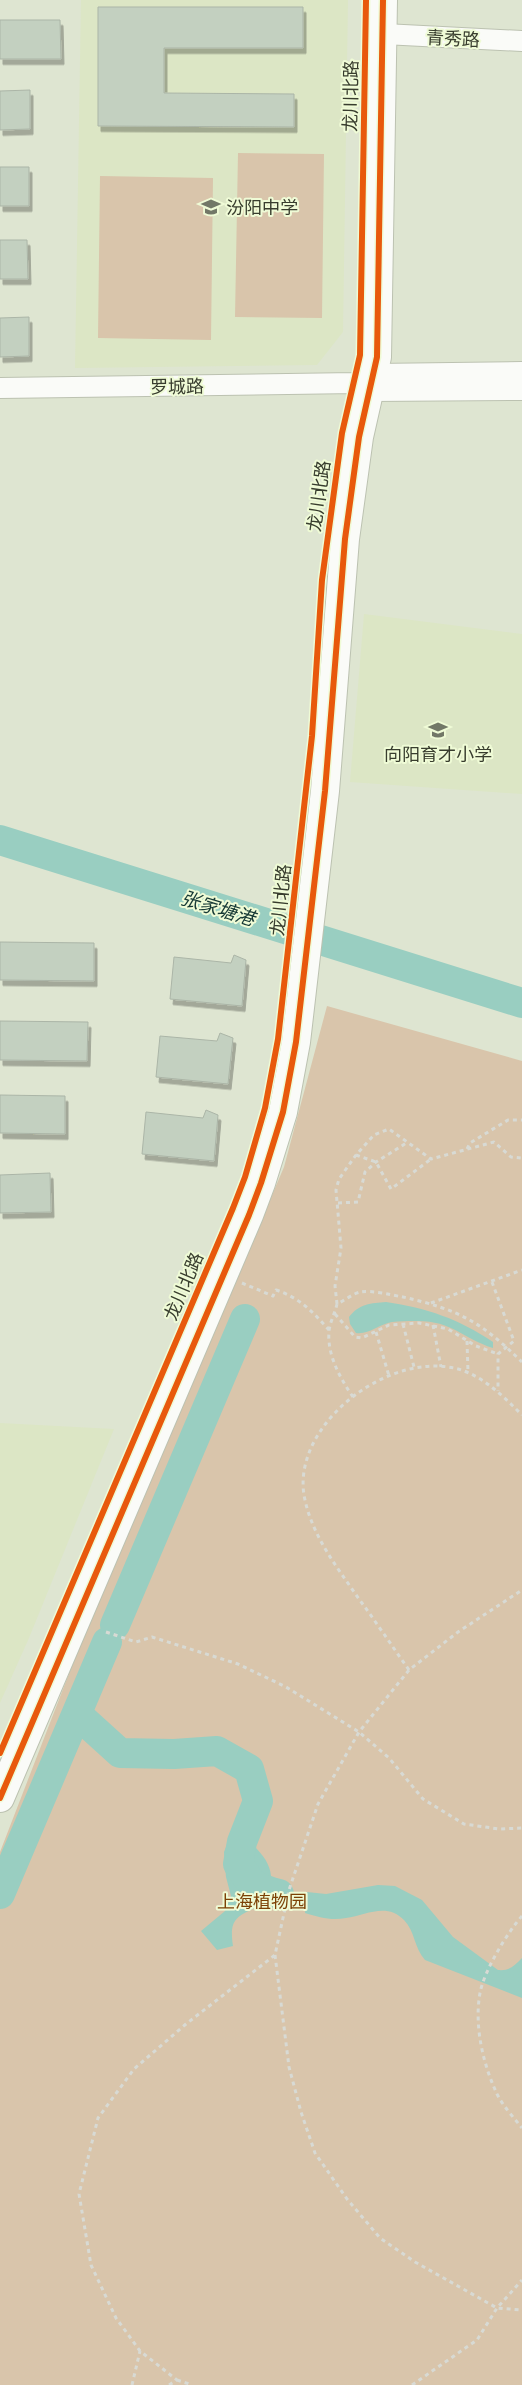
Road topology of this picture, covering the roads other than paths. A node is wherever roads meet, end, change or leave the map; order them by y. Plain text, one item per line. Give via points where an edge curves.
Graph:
1 (366, 0) edge
2 (383, 0) edge
3 (384, 34) junction
4 (522, 41) edge
5 (522, 372) edge
6 (367, 383) junction
7 (0, 388) edge
8 (522, 390) edge
9 (295, 975) junction
10 (0, 1753) edge
11 (0, 1798) edge

1 - 6 street, 龙川北路 via 361,336
2 - 3 street, 龙川北路
3 - 4 street, 青秀路
3 - 6 street, 龙川北路 via 379,336
5 - 6 street, 罗城路
6 - 7 street, 罗城路
6 - 8 street, 罗城路
6 - 9 street, 龙川北路 via 338,610 330,737
9 - 10 street, 龙川北路 via 244,1177
9 - 11 street, 龙川北路 via 290,1078 261,1183

